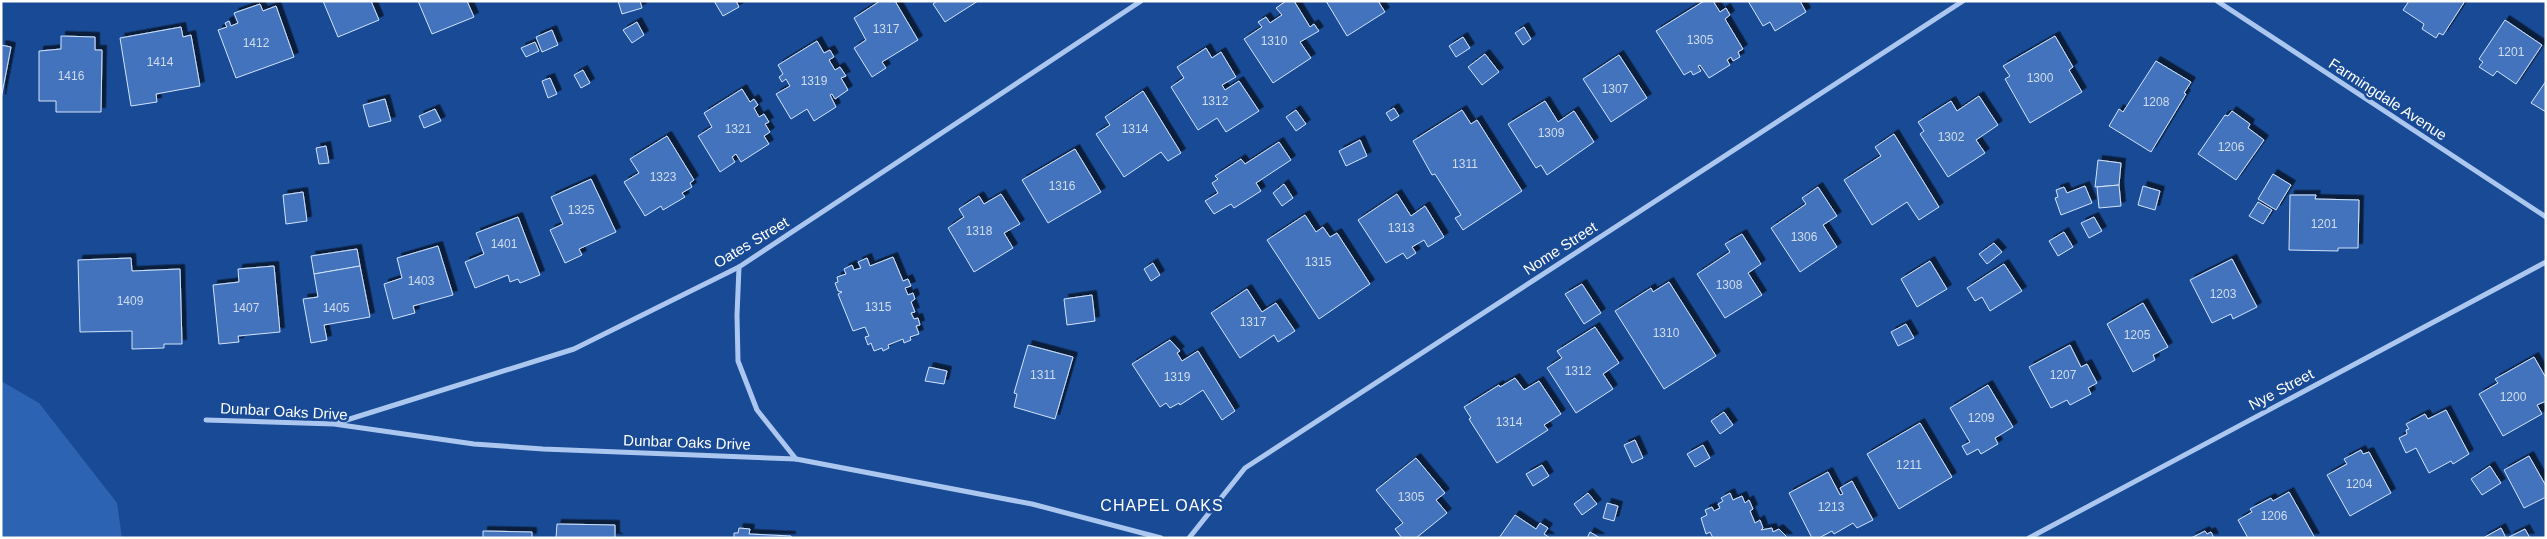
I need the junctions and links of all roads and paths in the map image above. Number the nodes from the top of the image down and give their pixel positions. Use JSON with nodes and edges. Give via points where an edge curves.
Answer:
{"nodes":[{"id":1,"x":1141,"y":1,"type":"edge"},
{"id":2,"x":1963,"y":1,"type":"edge"},
{"id":3,"x":2217,"y":1,"type":"edge"},
{"id":4,"x":2546,"y":217,"type":"edge"},
{"id":5,"x":2546,"y":262,"type":"edge"},
{"id":6,"x":739,"y":267,"type":"junction"},
{"id":7,"x":206,"y":420,"type":"dead end"},
{"id":8,"x":334,"y":424,"type":"junction"},
{"id":9,"x":796,"y":459,"type":"junction"},
{"id":10,"x":1161,"y":538,"type":"edge"},
{"id":11,"x":1190,"y":538,"type":"edge"},
{"id":12,"x":2029,"y":538,"type":"edge"}],
"edges":[{"from":1,"to":6,"type":"street","name":"Oates Street"},
{"from":2,"to":11,"type":"street","name":"Nome Street","via":[[1246,468]]},
{"from":3,"to":4,"type":"street","name":"Farmingdale Avenue"},
{"from":5,"to":12,"type":"street","name":"Nye Street"},
{"from":6,"to":8,"type":"street","name":"Oates Street","via":[[574,348]]},
{"from":6,"to":9,"type":"street","via":[[738,361],[757,410]]},
{"from":7,"to":8,"type":"street","name":"Dunbar Oaks Drive"},
{"from":8,"to":9,"type":"street","name":"Dunbar Oaks Drive","via":[[493,446]]},
{"from":9,"to":10,"type":"street","name":"Dunbar Oaks Drive","via":[[1032,504]]}]}
